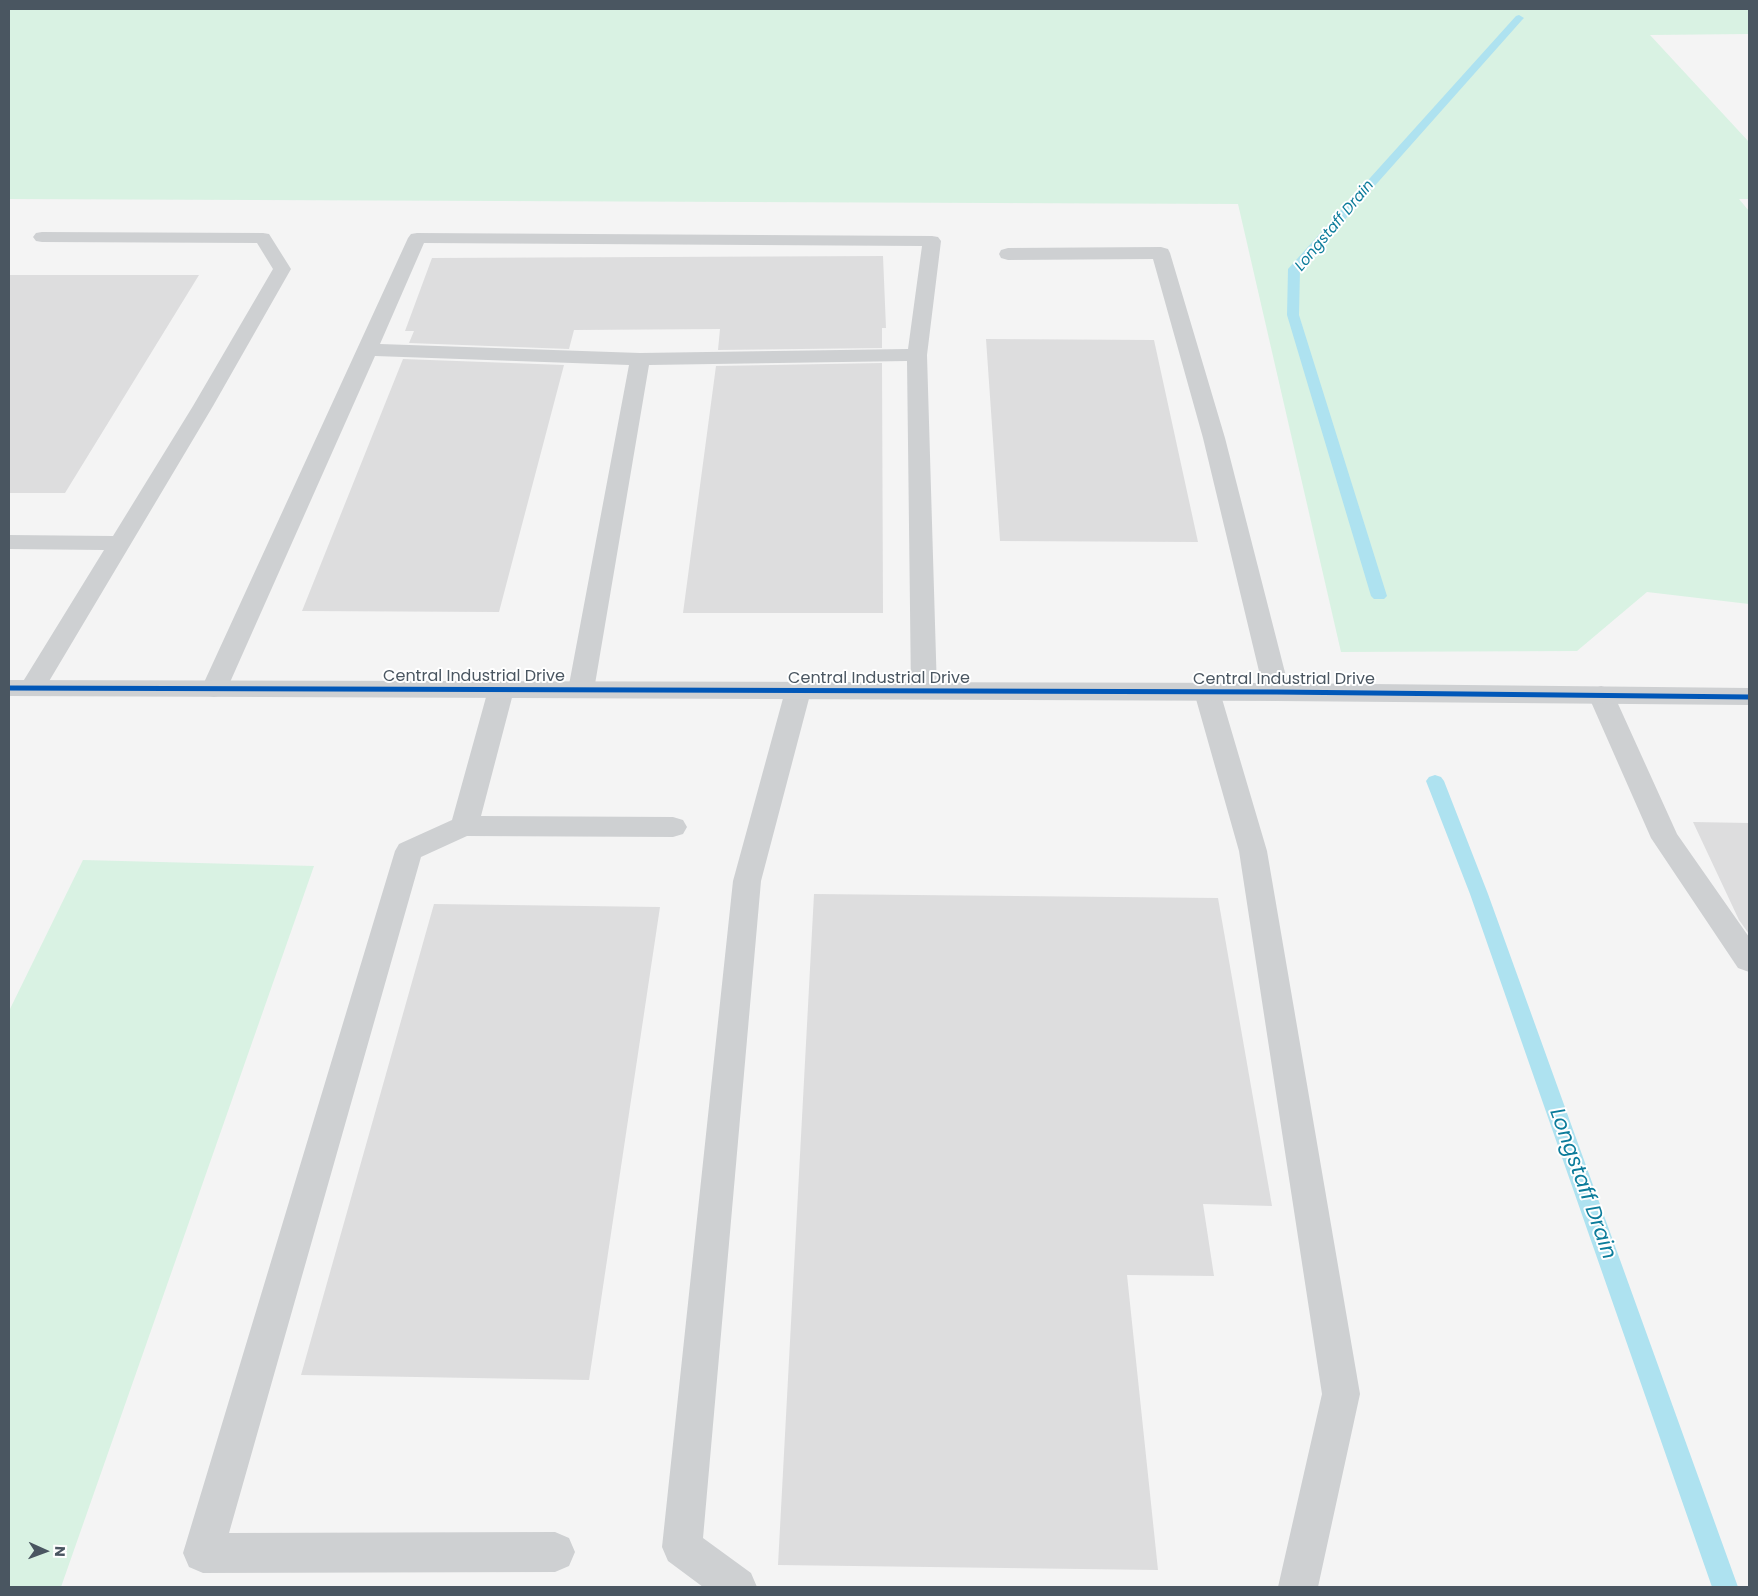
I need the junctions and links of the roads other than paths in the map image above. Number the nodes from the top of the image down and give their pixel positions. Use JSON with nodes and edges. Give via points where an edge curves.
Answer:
{"nodes":[{"id":1,"x":42,"y":237,"type":"dead end"},
{"id":2,"x":1008,"y":254,"type":"dead end"},
{"id":3,"x":368,"y":350,"type":"junction"},
{"id":4,"x":917,"y":355,"type":"junction"},
{"id":5,"x":640,"y":359,"type":"junction"},
{"id":6,"x":9,"y":542,"type":"edge"},
{"id":7,"x":120,"y":543,"type":"junction"},
{"id":8,"x":20,"y":688,"type":"edge"},
{"id":9,"x":214,"y":689,"type":"junction"},
{"id":10,"x":501,"y":690,"type":"junction"},
{"id":11,"x":581,"y":690,"type":"junction"},
{"id":12,"x":798,"y":691,"type":"junction"},
{"id":13,"x":924,"y":691,"type":"junction"},
{"id":14,"x":1207,"y":692,"type":"junction"},
{"id":15,"x":1277,"y":692,"type":"junction"},
{"id":16,"x":1601,"y":695,"type":"junction"},
{"id":17,"x":1749,"y":697,"type":"edge"},
{"id":18,"x":464,"y":826,"type":"junction"},
{"id":19,"x":673,"y":827,"type":"dead end"},
{"id":20,"x":1749,"y":960,"type":"edge"},
{"id":21,"x":555,"y":1552,"type":"dead end"},
{"id":22,"x":737,"y":1587,"type":"edge"},
{"id":23,"x":1298,"y":1587,"type":"edge"}],
"edges":[{"from":1,"to":7,"type":"street","via":[[263,238],[282,269]]},
{"from":2,"to":15,"type":"street","via":[[1161,253],[1214,438]]},
{"from":3,"to":4,"type":"street","via":[[417,238],[932,241]]},
{"from":3,"to":5,"type":"street"},
{"from":3,"to":9,"type":"street"},
{"from":4,"to":5,"type":"street"},
{"from":4,"to":13,"type":"street"},
{"from":5,"to":11,"type":"street"},
{"from":6,"to":7,"type":"street"},
{"from":7,"to":8,"type":"street"},
{"from":8,"to":9,"type":"street","name":"Central Industrial Drive"},
{"from":9,"to":10,"type":"street","name":"Central Industrial Drive"},
{"from":10,"to":11,"type":"street","name":"Central Industrial Drive"},
{"from":10,"to":18,"type":"street"},
{"from":11,"to":12,"type":"street","name":"Central Industrial Drive"},
{"from":12,"to":13,"type":"street","name":"Central Industrial Drive"},
{"from":12,"to":22,"type":"street","via":[[747,882],[682,1547]]},
{"from":13,"to":14,"type":"street","name":"Central Industrial Drive"},
{"from":14,"to":15,"type":"street","name":"Central Industrial Drive"},
{"from":14,"to":23,"type":"street","via":[[1253,851],[1341,1394]]},
{"from":15,"to":16,"type":"street","name":"Central Industrial Drive"},
{"from":16,"to":17,"type":"street","name":"Central Industrial Drive"},
{"from":16,"to":20,"type":"street","via":[[1665,838]]},
{"from":18,"to":19,"type":"street"},
{"from":18,"to":21,"type":"street","via":[[409,851],[203,1553]]}]}
